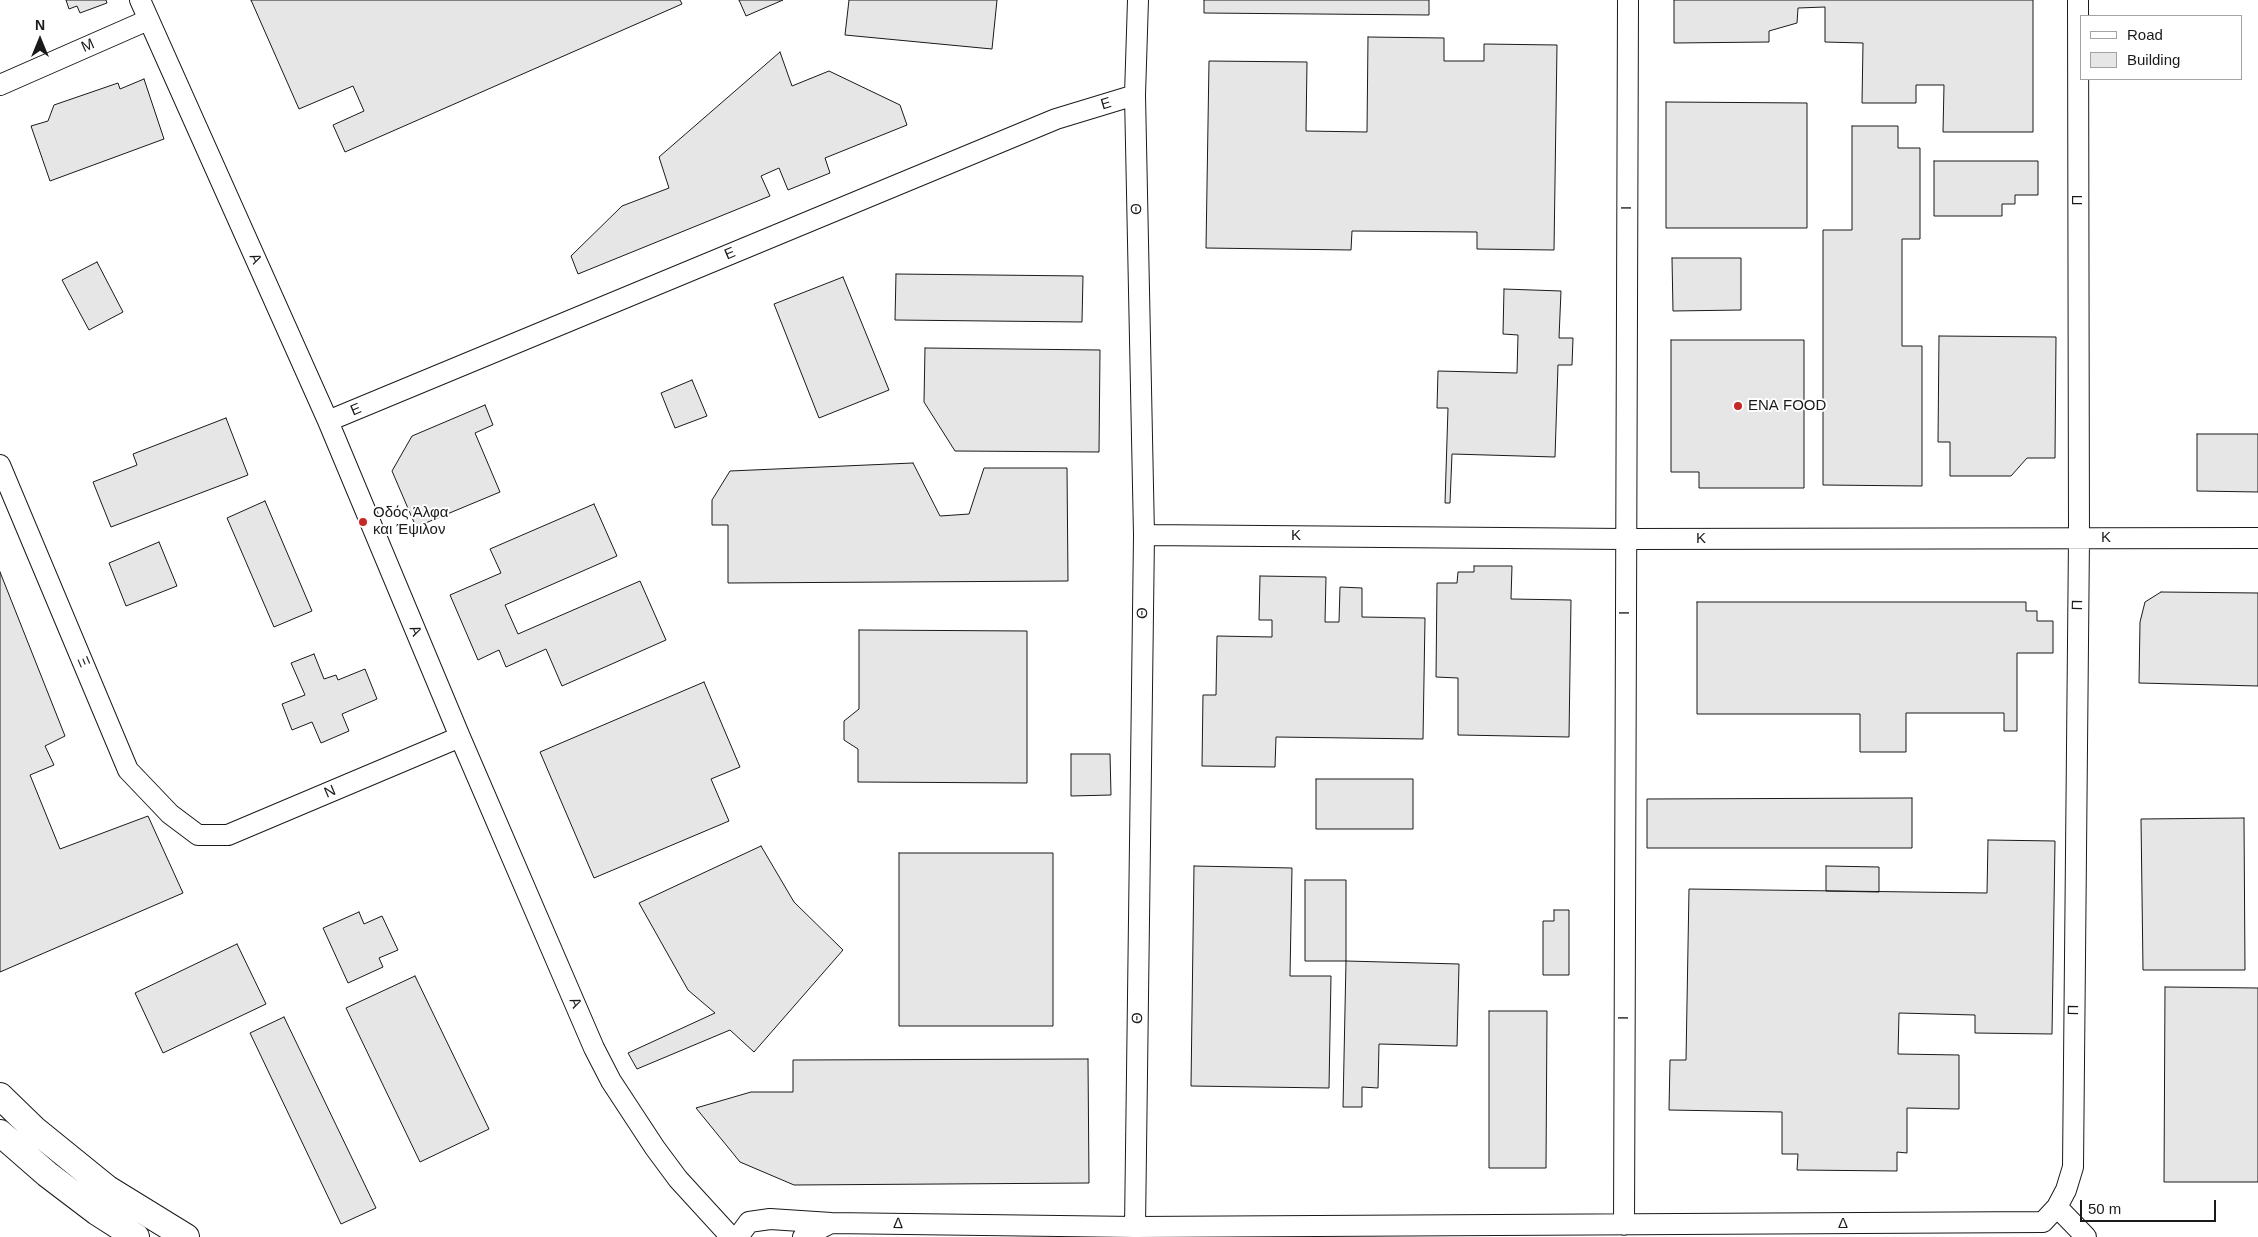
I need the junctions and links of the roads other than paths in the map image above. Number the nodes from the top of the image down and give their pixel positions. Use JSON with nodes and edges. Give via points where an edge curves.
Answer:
{"nodes":[{"id":1,"x":140,"y":0,"type":"edge"},
{"id":2,"x":1138,"y":0,"type":"edge"},
{"id":3,"x":1628,"y":0,"type":"edge"},
{"id":4,"x":2078,"y":0,"type":"edge"},
{"id":5,"x":148,"y":20,"type":"junction"},
{"id":6,"x":0,"y":85,"type":"edge"},
{"id":7,"x":1135,"y":95,"type":"junction"},
{"id":8,"x":328,"y":421,"type":"junction"},
{"id":9,"x":0,"y":465,"type":"edge"},
{"id":10,"x":1144,"y":535,"type":"junction"},
{"id":11,"x":2078,"y":538,"type":"junction"},
{"id":12,"x":2258,"y":538,"type":"edge"},
{"id":13,"x":1625,"y":539,"type":"junction"},
{"id":14,"x":460,"y":737,"type":"junction"},
{"id":15,"x":198,"y":836,"type":"joint"},
{"id":16,"x":0,"y":1096,"type":"edge"},
{"id":17,"x":0,"y":1133,"type":"edge"},
{"id":18,"x":2057,"y":1207,"type":"junction"},
{"id":19,"x":831,"y":1223,"type":"junction"},
{"id":20,"x":1624,"y":1225,"type":"junction"},
{"id":21,"x":1135,"y":1227,"type":"junction"},
{"id":22,"x":2045,"y":1230,"type":"edge"},
{"id":23,"x":136,"y":1237,"type":"edge"},
{"id":24,"x":186,"y":1237,"type":"edge"},
{"id":25,"x":731,"y":1237,"type":"edge"},
{"id":26,"x":738,"y":1237,"type":"edge"},
{"id":27,"x":803,"y":1237,"type":"edge"},
{"id":28,"x":2086,"y":1237,"type":"edge"}],
"edges":[{"from":1,"to":5,"type":"street","name":"Α"},
{"from":2,"to":7,"type":"street","name":"Θ"},
{"from":3,"to":13,"type":"street","name":"Ι"},
{"from":4,"to":11,"type":"street","name":"Π"},
{"from":5,"to":6,"type":"street","name":"Μ"},
{"from":5,"to":8,"type":"street","name":"Α"},
{"from":7,"to":8,"type":"street","name":"Ε","via":[[1056,119]]},
{"from":7,"to":10,"type":"street","name":"Θ"},
{"from":8,"to":14,"type":"street","name":"Α"},
{"from":9,"to":15,"type":"street","name":"Ξ","via":[[128,770],[170,814]]},
{"from":10,"to":13,"type":"street","name":"Κ"},
{"from":10,"to":21,"type":"street","name":"Θ"},
{"from":11,"to":12,"type":"street","name":"Κ"},
{"from":11,"to":13,"type":"street","name":"Κ"},
{"from":11,"to":18,"type":"street","name":"Π","via":[[2073,1167]]},
{"from":13,"to":20,"type":"street","name":"Ι"},
{"from":14,"to":15,"type":"street","name":"Ν","via":[[228,835]]},
{"from":14,"to":25,"type":"street","name":"Α","via":[[598,1058],[678,1179]]},
{"from":16,"to":24,"type":"main road","via":[[34,1129],[108,1189]]},
{"from":17,"to":23,"type":"main road","via":[[47,1174]]},
{"from":18,"to":22,"type":"street","name":"Δ"},
{"from":18,"to":28,"type":"street"},
{"from":19,"to":21,"type":"street","name":"Δ"},
{"from":19,"to":26,"type":"street","name":"Δ","via":[[770,1219],[749,1222]]},
{"from":19,"to":27,"type":"street"},
{"from":20,"to":21,"type":"street","name":"Δ"},
{"from":20,"to":22,"type":"street","name":"Δ"}]}
